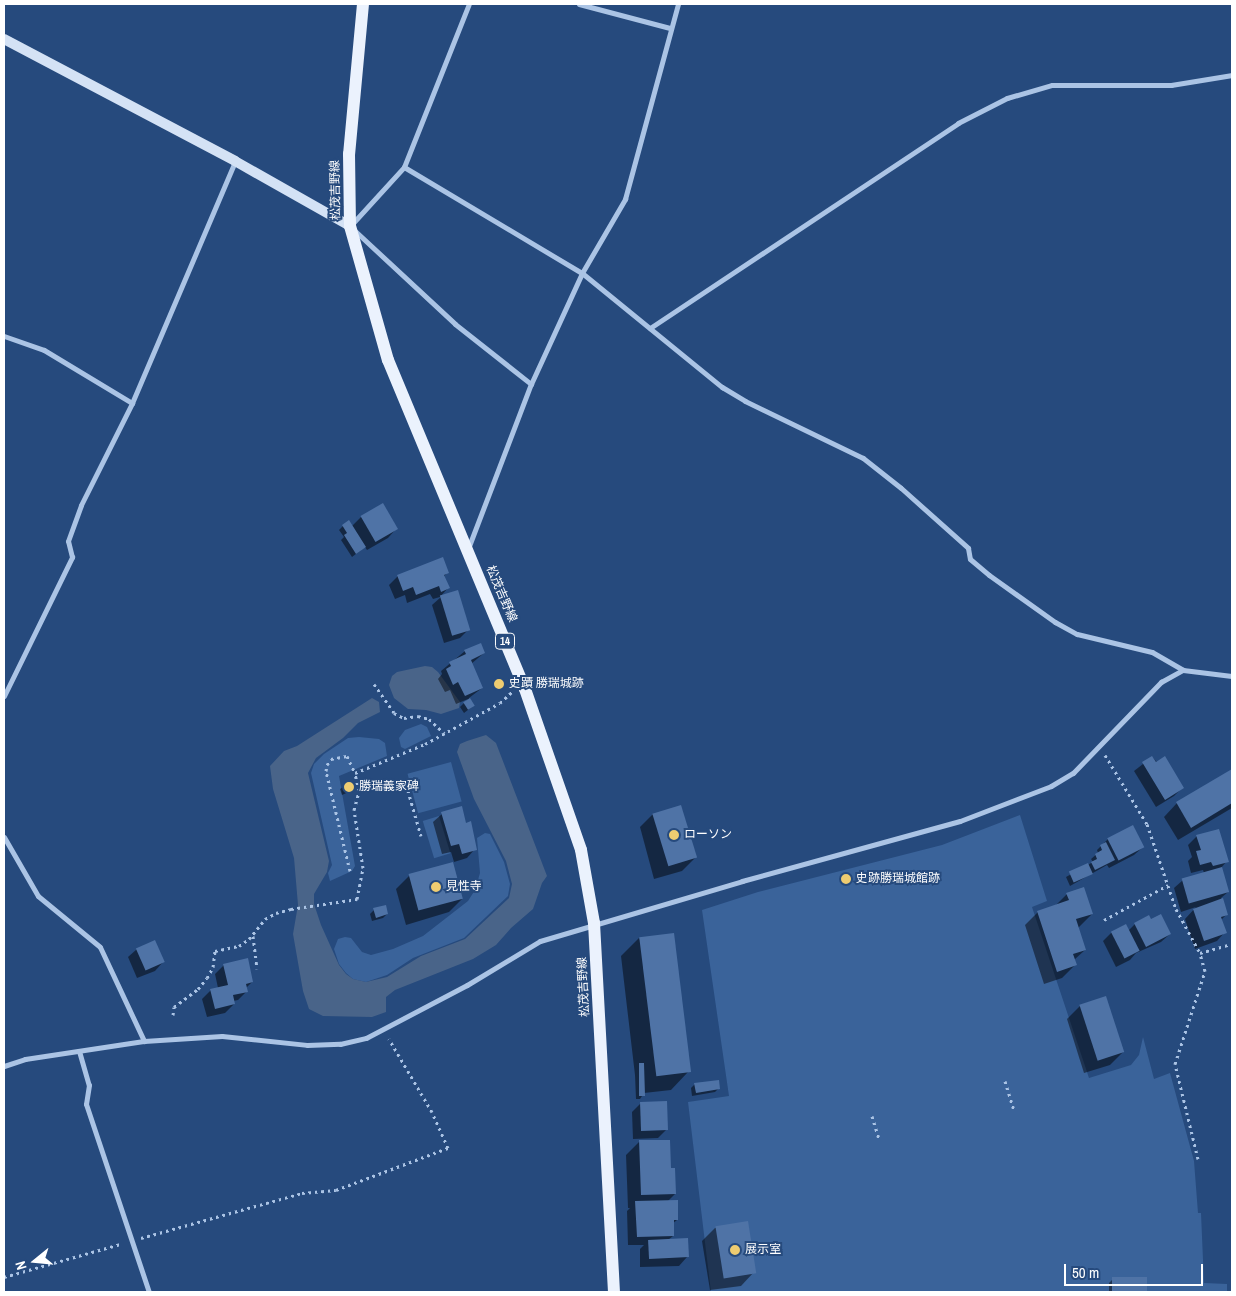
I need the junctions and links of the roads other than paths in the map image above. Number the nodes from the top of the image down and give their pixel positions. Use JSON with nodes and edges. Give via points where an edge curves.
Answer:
{"nodes":[{"id":1,"x":363,"y":4,"type":"edge"},
{"id":2,"x":469,"y":4,"type":"edge"},
{"id":3,"x":579,"y":4,"type":"edge"},
{"id":4,"x":678,"y":4,"type":"edge"},
{"id":5,"x":670,"y":28,"type":"junction"},
{"id":6,"x":4,"y":39,"type":"edge"},
{"id":7,"x":1232,"y":75,"type":"edge"},
{"id":8,"x":235,"y":161,"type":"junction"},
{"id":9,"x":404,"y":167,"type":"junction"},
{"id":10,"x":350,"y":226,"type":"junction"},
{"id":11,"x":582,"y":273,"type":"junction"},
{"id":12,"x":650,"y":328,"type":"junction"},
{"id":13,"x":4,"y":336,"type":"edge"},
{"id":14,"x":531,"y":384,"type":"junction"},
{"id":15,"x":132,"y":402,"type":"junction"},
{"id":16,"x":467,"y":549,"type":"junction"},
{"id":17,"x":1183,"y":670,"type":"junction"},
{"id":18,"x":1232,"y":676,"type":"edge"},
{"id":19,"x":4,"y":696,"type":"edge"},
{"id":20,"x":4,"y":837,"type":"edge"},
{"id":21,"x":594,"y":923,"type":"junction"},
{"id":22,"x":144,"y":1041,"type":"junction"},
{"id":23,"x":79,"y":1051,"type":"junction"},
{"id":24,"x":4,"y":1066,"type":"edge"},
{"id":25,"x":149,"y":1292,"type":"edge"},
{"id":26,"x":614,"y":1292,"type":"edge"}],
"edges":[{"from":1,"to":10,"type":"main road","name":"松茂吉野線","number":"14","via":[[349,154]]},
{"from":2,"to":9,"type":"street"},
{"from":3,"to":5,"type":"street"},
{"from":4,"to":5,"type":"street"},
{"from":5,"to":11,"type":"street","via":[[625,200]]},
{"from":6,"to":8,"type":"street"},
{"from":7,"to":12,"type":"street","via":[[1170,85],[1052,85],[1007,98],[958,122]]},
{"from":8,"to":10,"type":"street"},
{"from":8,"to":15,"type":"street"},
{"from":9,"to":10,"type":"street"},
{"from":9,"to":11,"type":"street"},
{"from":10,"to":14,"type":"street","via":[[455,324]]},
{"from":10,"to":16,"type":"main road","name":"松茂吉野線","number":"14","via":[[388,360]]},
{"from":11,"to":12,"type":"street"},
{"from":11,"to":14,"type":"street"},
{"from":12,"to":17,"type":"street","via":[[722,387],[745,401],[864,458],[968,548],[970,558],[989,576],[1055,622],[1077,634],[1152,652]]},
{"from":13,"to":15,"type":"street","via":[[44,350]]},
{"from":14,"to":16,"type":"street"},
{"from":15,"to":19,"type":"street","via":[[78,514],[68,541],[72,557]]},
{"from":16,"to":21,"type":"main road","name":"松茂吉野線","number":"14","via":[[523,683],[581,850]]},
{"from":17,"to":18,"type":"street"},
{"from":17,"to":21,"type":"street","via":[[1161,682],[1100,748],[1073,773],[1051,786],[960,821]]},
{"from":20,"to":22,"type":"street","via":[[38,896],[100,947]]},
{"from":21,"to":22,"type":"street","via":[[540,941],[467,985],[366,1038],[340,1044],[307,1045],[222,1036]]},
{"from":21,"to":26,"type":"main road","name":"松茂吉野線","number":"14"},
{"from":22,"to":23,"type":"street"},
{"from":23,"to":24,"type":"street","via":[[25,1059]]},
{"from":23,"to":25,"type":"street","via":[[89,1085],[86,1104]]}]}
